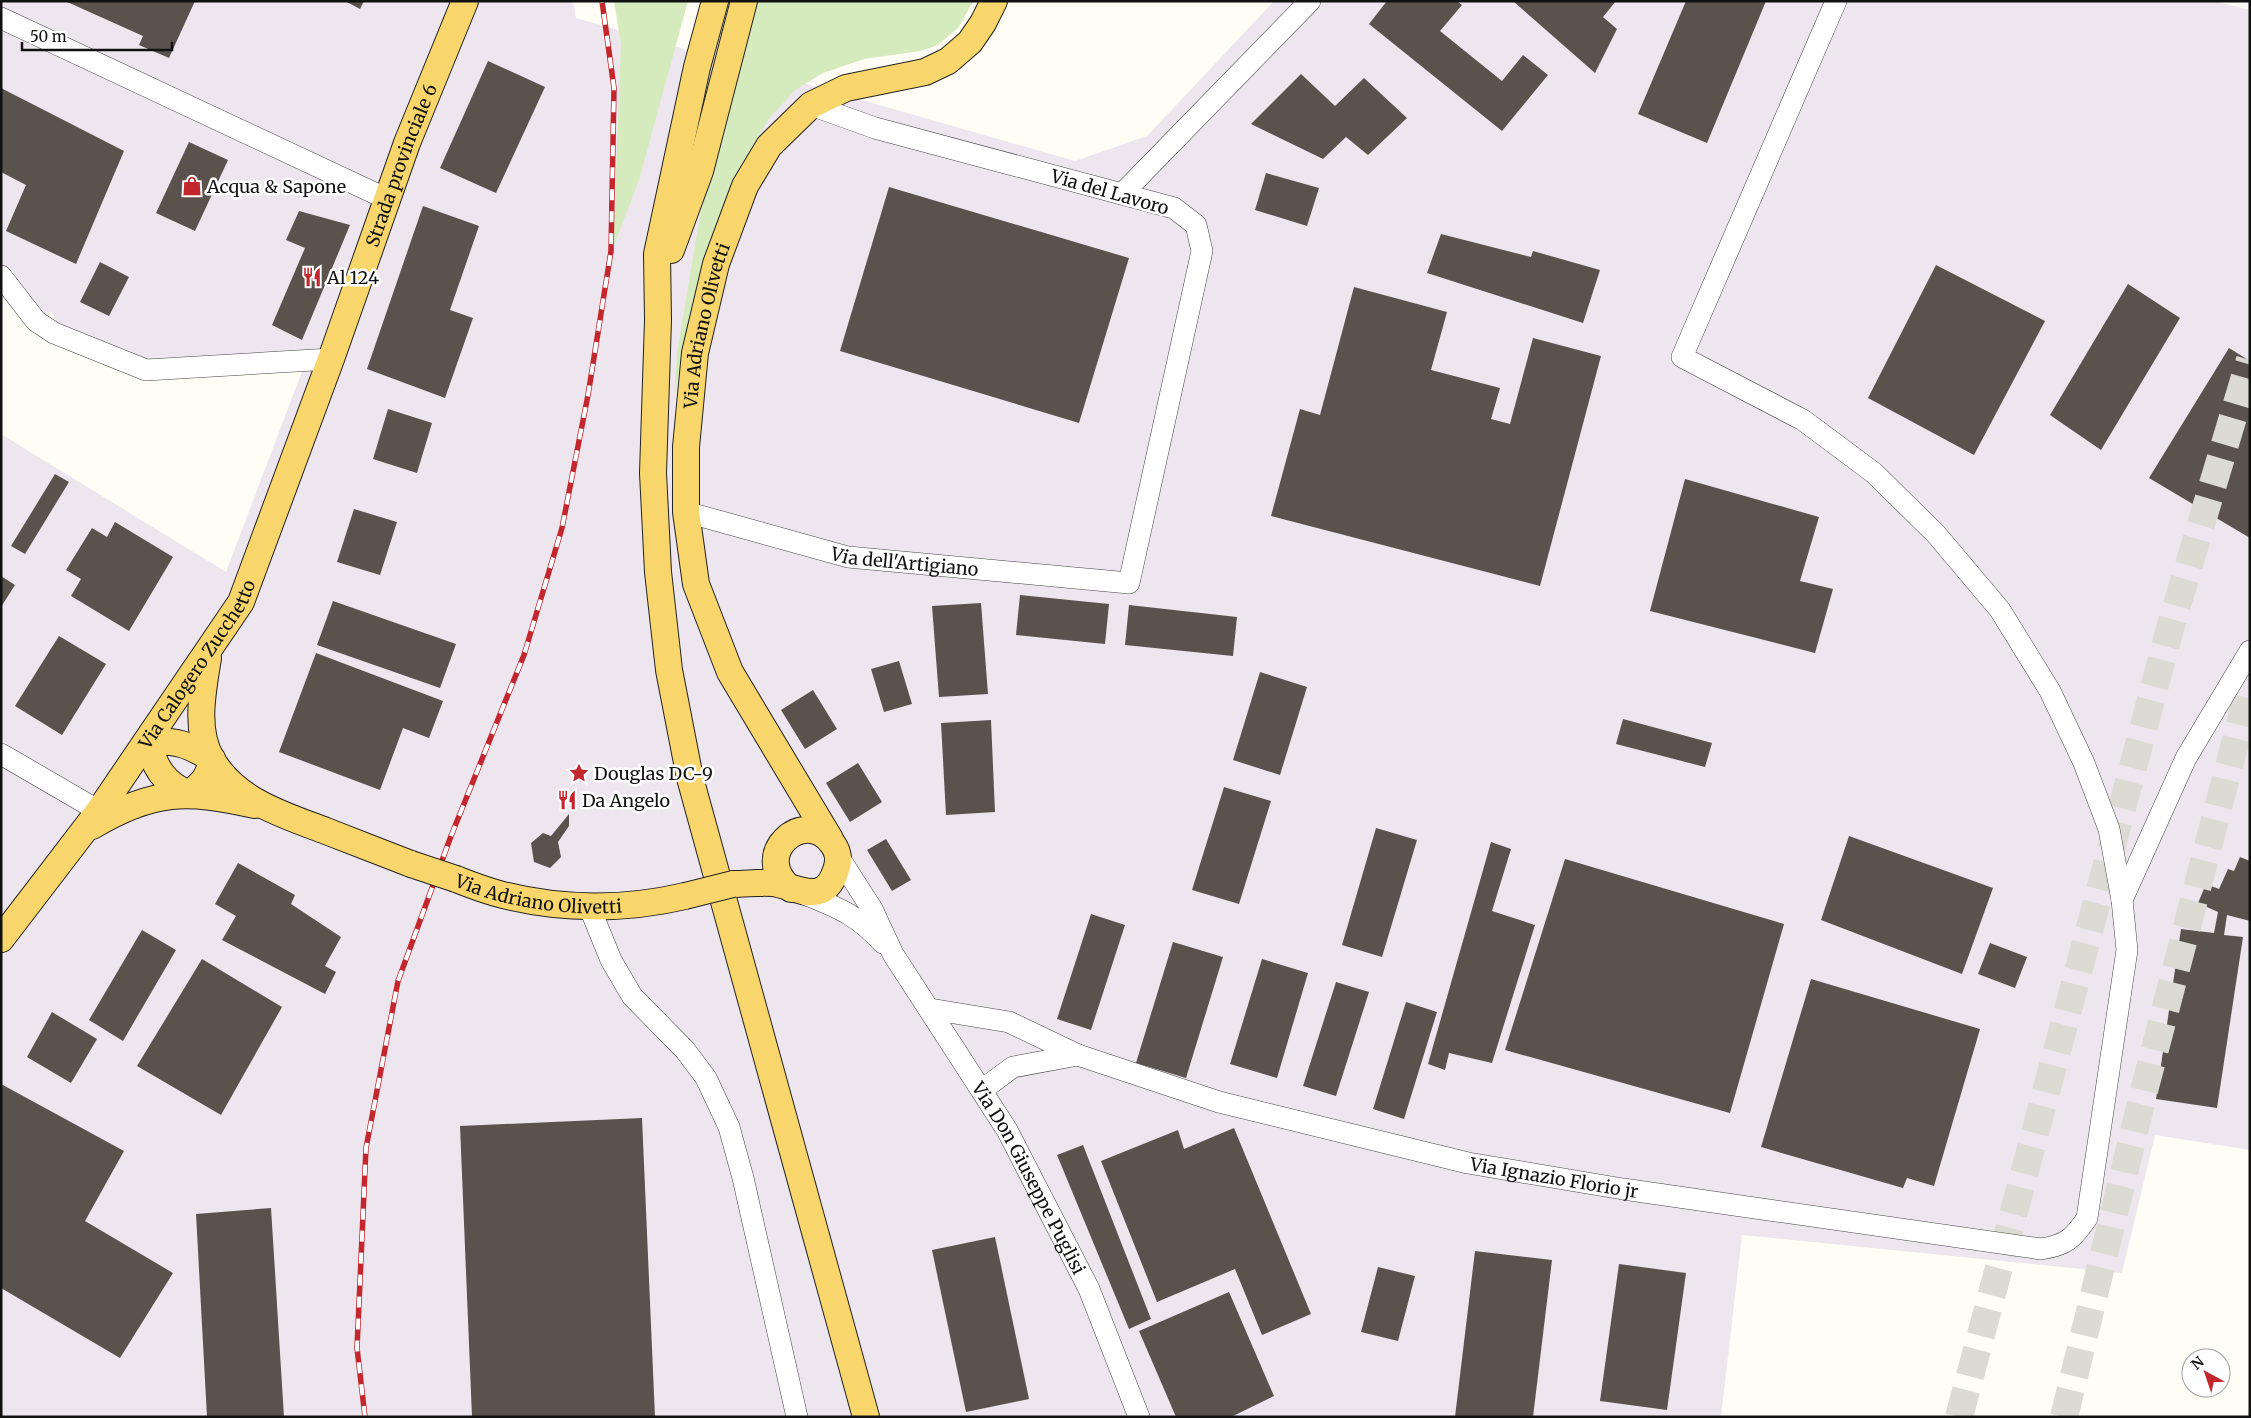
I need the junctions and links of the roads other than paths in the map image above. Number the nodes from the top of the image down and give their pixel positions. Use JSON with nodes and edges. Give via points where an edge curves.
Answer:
{"nodes":[{"id":1,"x":465,"y":1,"type":"edge"},
{"id":2,"x":715,"y":1,"type":"edge"},
{"id":3,"x":731,"y":1,"type":"edge"},
{"id":4,"x":744,"y":1,"type":"edge"},
{"id":5,"x":994,"y":1,"type":"edge"},
{"id":6,"x":1310,"y":1,"type":"edge"},
{"id":7,"x":1836,"y":1,"type":"edge"},
{"id":8,"x":1,"y":18,"type":"edge"},
{"id":9,"x":811,"y":105,"type":"junction"},
{"id":10,"x":1122,"y":194,"type":"junction"},
{"id":11,"x":387,"y":199,"type":"junction"},
{"id":12,"x":672,"y":250,"type":"junction"},
{"id":13,"x":1,"y":276,"type":"edge"},
{"id":14,"x":658,"y":320,"type":"junction"},
{"id":15,"x":331,"y":359,"type":"junction"},
{"id":16,"x":686,"y":512,"type":"junction"},
{"id":17,"x":1130,"y":583,"type":"joint"},
{"id":18,"x":2250,"y":651,"type":"edge"},
{"id":19,"x":209,"y":652,"type":"junction"},
{"id":20,"x":148,"y":742,"type":"junction"},
{"id":21,"x":1,"y":754,"type":"edge"},
{"id":22,"x":212,"y":759,"type":"junction"},
{"id":23,"x":789,"y":774,"type":"junction"},
{"id":24,"x":189,"y":794,"type":"junction"},
{"id":25,"x":266,"y":807,"type":"junction"},
{"id":26,"x":91,"y":821,"type":"junction"},
{"id":27,"x":782,"y":845,"type":"junction"},
{"id":28,"x":834,"y":848,"type":"junction"},
{"id":29,"x":733,"y":884,"type":"junction"},
{"id":30,"x":796,"y":891,"type":"junction"},
{"id":31,"x":2122,"y":900,"type":"junction"},
{"id":32,"x":589,"y":906,"type":"junction"},
{"id":33,"x":1,"y":938,"type":"edge"},
{"id":34,"x":893,"y":954,"type":"junction"},
{"id":35,"x":930,"y":1009,"type":"junction"},
{"id":36,"x":1078,"y":1055,"type":"junction"},
{"id":37,"x":982,"y":1090,"type":"junction"},
{"id":38,"x":797,"y":1417,"type":"edge"},
{"id":39,"x":866,"y":1417,"type":"edge"},
{"id":40,"x":1139,"y":1417,"type":"edge"}],
"edges":[{"from":1,"to":11,"type":"main road","name":"Strada provinciale 6"},
{"from":2,"to":14,"type":"main road","via":[[696,67],[657,254]]},
{"from":3,"to":12,"type":"main road","via":[[711,70]]},
{"from":4,"to":12,"type":"main road","via":[[700,171]]},
{"from":5,"to":9,"type":"main road","name":"Via Adriano Olivetti","via":[[970,42],[948,60],[925,72],[846,88]]},
{"from":6,"to":10,"type":"street"},
{"from":7,"to":31,"type":"street","via":[[1682,357],[1803,420],[1874,473],[1936,534],[2000,610],[2050,691],[2084,763],[2108,829]]},
{"from":8,"to":11,"type":"street"},
{"from":9,"to":10,"type":"street","name":"Via del Lavoro","via":[[875,128]]},
{"from":9,"to":16,"type":"main road","name":"Via Adriano Olivetti","via":[[769,146],[745,186],[716,264],[695,353],[686,447]]},
{"from":10,"to":17,"type":"street","name":"Via del Lavoro","via":[[1174,208],[1196,225],[1202,251]]},
{"from":11,"to":15,"type":"main road","name":"Strada provinciale 6"},
{"from":12,"to":14,"type":"main road"},
{"from":13,"to":15,"type":"street","via":[[36,321],[54,332],[146,370]]},
{"from":14,"to":39,"type":"main road","via":[[654,473],[658,572],[669,670],[690,778]]},
{"from":15,"to":19,"type":"main road","name":"Via Calogero Zucchetto","via":[[241,602]]},
{"from":16,"to":17,"type":"street","name":"Via dell'Artigiano","via":[[848,557]]},
{"from":16,"to":23,"type":"main road","name":"Via Adriano Olivetti","via":[[696,584],[714,633],[730,672]]},
{"from":18,"to":31,"type":"street","via":[[2186,758]]},
{"from":19,"to":20,"type":"main road","name":"Via Calogero Zucchetto"},
{"from":19,"to":22,"type":"main road","name":"Via Adriano Olivetti","via":[[202,714],[204,740]]},
{"from":20,"to":22,"type":"main road","name":"Via Adriano Olivetti","via":[[179,742]]},
{"from":20,"to":24,"type":"main road","name":"Via Adriano Olivetti","via":[[153,761],[162,776],[176,789]]},
{"from":20,"to":26,"type":"main road","name":"Via Calogero Zucchetto"},
{"from":21,"to":26,"type":"street"},
{"from":22,"to":24,"type":"main road","via":[[204,783]]},
{"from":22,"to":25,"type":"main road","name":"Via Adriano Olivetti","via":[[237,788]]},
{"from":23,"to":27,"type":"main road","name":"Via Adriano Olivetti","via":[[793,806]]},
{"from":23,"to":28,"type":"main road","name":"Via Adriano Olivetti"},
{"from":24,"to":25,"type":"main road","name":"Via Adriano Olivetti"},
{"from":24,"to":26,"type":"main road","name":"Via Adriano Olivetti","via":[[158,796]]},
{"from":25,"to":32,"type":"main road","name":"Via Adriano Olivetti","bridge":true,"via":[[411,864],[503,895]]},
{"from":26,"to":33,"type":"main road","name":"Via Calogero Zucchetto"},
{"from":27,"to":28,"type":"main road","via":[[804,830],[814,830]]},
{"from":27,"to":29,"type":"main road","name":"Via Adriano Olivetti","via":[[767,862]]},
{"from":27,"to":30,"type":"main road","via":[[775,863],[778,873],[783,882]]},
{"from":28,"to":30,"type":"main road","via":[[838,866],[829,883],[812,893]]},
{"from":28,"to":34,"type":"street","name":"Via Don Giuseppe Puglisi","via":[[872,909]]},
{"from":29,"to":30,"type":"main road","name":"Via Adriano Olivetti","via":[[773,883]]},
{"from":29,"to":32,"type":"main road","name":"Via Adriano Olivetti","bridge":true,"via":[[655,903],[626,907]]},
{"from":30,"to":34,"type":"street","name":"Via Don Giuseppe Puglisi","via":[[846,910],[866,925]]},
{"from":31,"to":36,"type":"street","name":"Via Ignazio Florio jr","via":[[2127,950],[2087,1218],[2075,1235],[2060,1246],[2041,1249],[1623,1190],[1468,1164],[1219,1102]]},
{"from":32,"to":38,"type":"street","via":[[611,960],[632,996],[685,1050],[706,1078],[729,1127]]},
{"from":34,"to":35,"type":"street","name":"Via Don Giuseppe Puglisi"},
{"from":35,"to":36,"type":"street","name":"Via Ignazio Florio jr","via":[[1009,1022]]},
{"from":35,"to":37,"type":"street","name":"Via Don Giuseppe Puglisi"},
{"from":36,"to":37,"type":"street","via":[[1013,1067]]},
{"from":37,"to":40,"type":"street","name":"Via Don Giuseppe Puglisi","via":[[1007,1130],[1090,1289]]}]}
